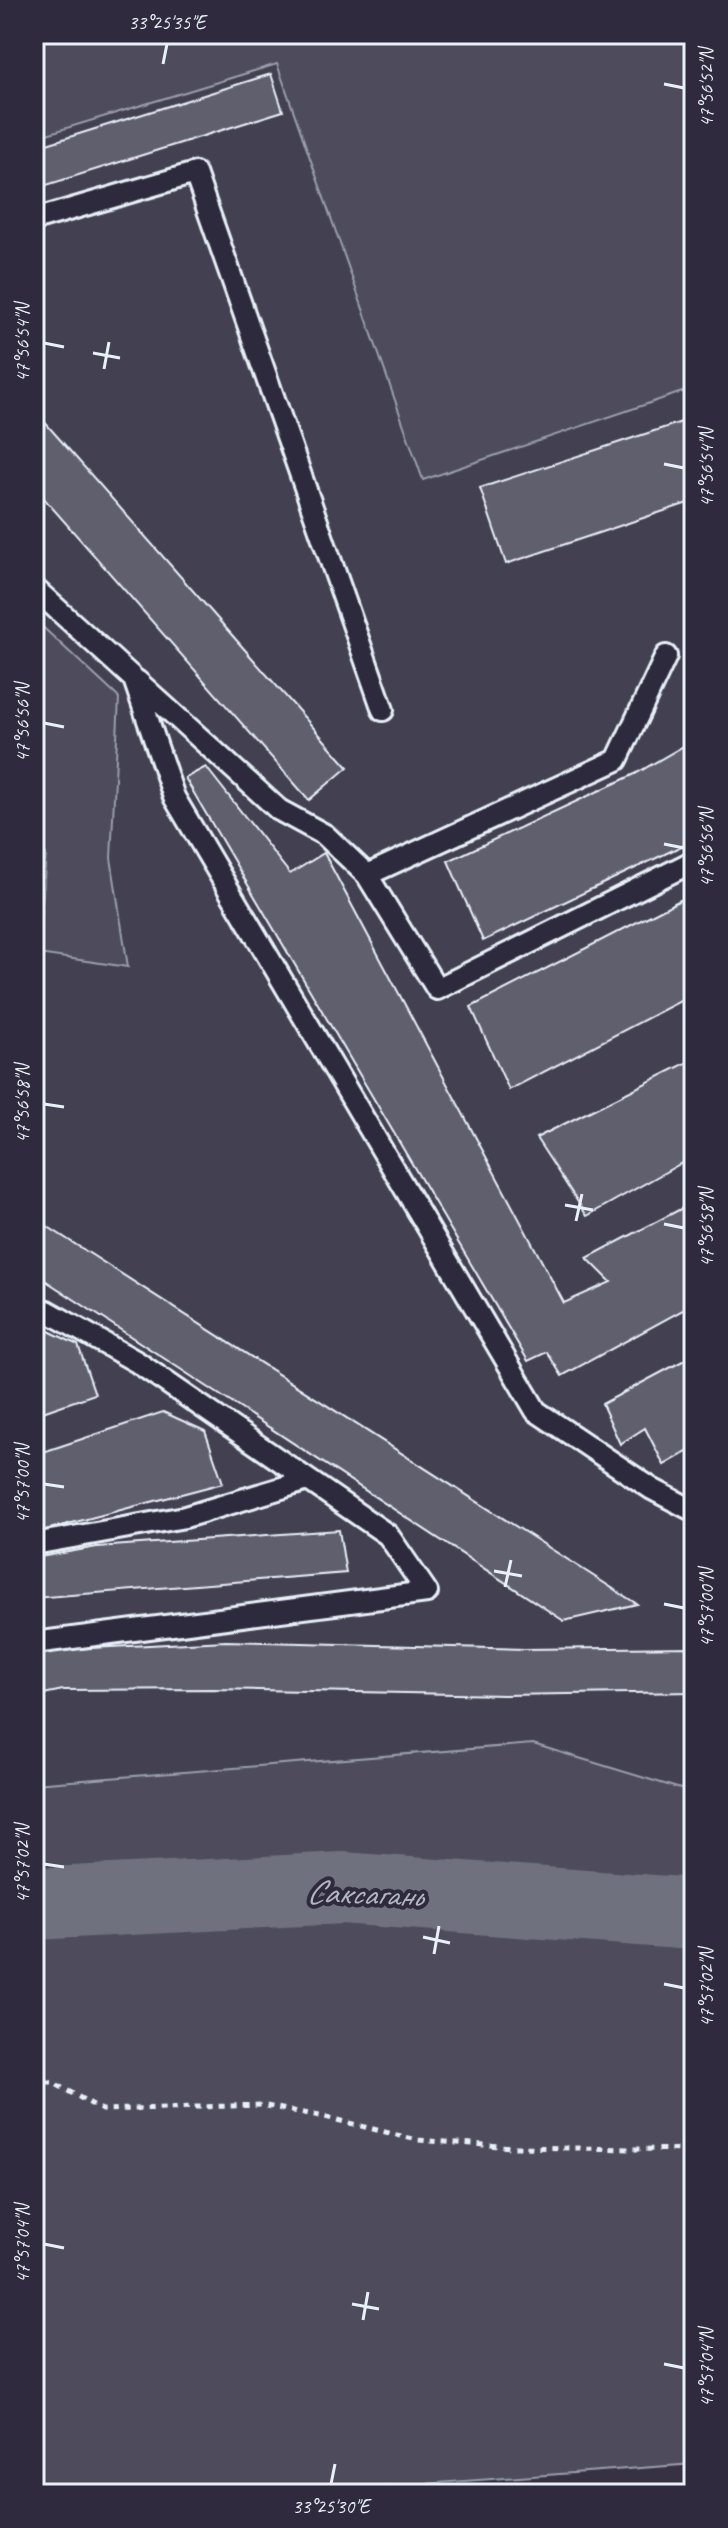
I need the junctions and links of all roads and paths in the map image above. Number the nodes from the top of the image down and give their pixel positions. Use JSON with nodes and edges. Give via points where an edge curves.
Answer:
{"nodes":[{"id":1,"x":34,"y":220,"type":"edge"},
{"id":2,"x":34,"y":588,"type":"edge"},
{"id":3,"x":666,"y":656,"type":"dead end"},
{"id":4,"x":134,"y":679,"type":"junction"},
{"id":5,"x":383,"y":710,"type":"dead end"},
{"id":6,"x":694,"y":861,"type":"edge"},
{"id":7,"x":367,"y":875,"type":"junction"},
{"id":8,"x":34,"y":1308,"type":"edge"},
{"id":9,"x":308,"y":1480,"type":"junction"},
{"id":10,"x":694,"y":1511,"type":"edge"},
{"id":11,"x":34,"y":1544,"type":"edge"},
{"id":12,"x":34,"y":1643,"type":"edge"},
{"id":13,"x":34,"y":2082,"type":"edge"},
{"id":14,"x":694,"y":2150,"type":"edge"}],
"edges":[{"from":1,"to":5,"type":"lane","via":[[195,173]]},
{"from":2,"to":4,"type":"lane"},
{"from":3,"to":7,"type":"lane","via":[[617,760]]},
{"from":4,"to":7,"type":"lane","via":[[279,810],[325,835]]},
{"from":4,"to":10,"type":"lane","via":[[174,797],[536,1411]]},
{"from":6,"to":7,"type":"lane","via":[[437,989]]},
{"from":8,"to":9,"type":"lane","via":[[137,1362]]},
{"from":9,"to":11,"type":"lane","via":[[185,1517]]},
{"from":9,"to":12,"type":"lane","via":[[388,1535],[427,1592]]},
{"from":13,"to":14,"type":"path","via":[[52,2082],[102,2110],[261,2105],[417,2140]]}]}
